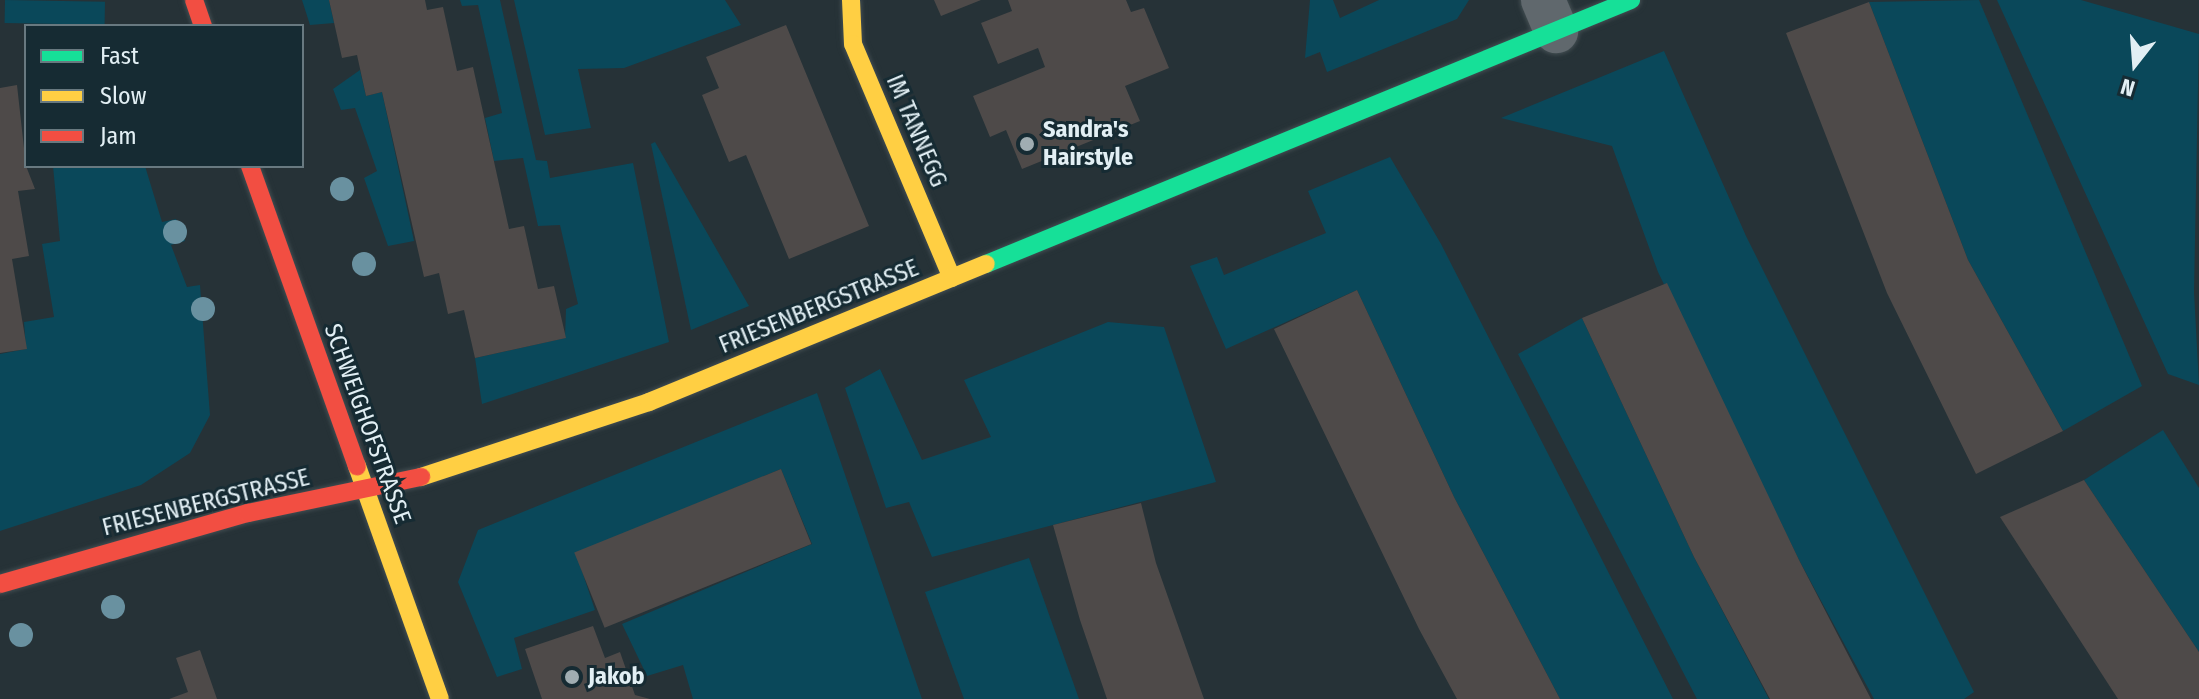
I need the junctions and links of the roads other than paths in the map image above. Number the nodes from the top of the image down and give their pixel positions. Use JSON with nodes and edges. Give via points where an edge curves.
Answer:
{"nodes":[{"id":1,"x":194,"y":0,"type":"edge"},
{"id":2,"x":851,"y":0,"type":"edge"},
{"id":3,"x":1631,"y":0,"type":"edge"},
{"id":4,"x":1550,"y":15,"type":"edge"},
{"id":5,"x":202,"y":24,"type":"edge"},
{"id":6,"x":251,"y":168,"type":"edge"},
{"id":7,"x":952,"y":278,"type":"junction"},
{"id":8,"x":365,"y":489,"type":"junction"},
{"id":9,"x":0,"y":584,"type":"edge"},
{"id":10,"x":440,"y":699,"type":"edge"}],
"edges":[{"from":1,"to":5,"type":"street"},
{"from":2,"to":7,"type":"street","name":"IM TANNEGG","via":[[853,44]]},
{"from":3,"to":4,"type":"street","name":"FRIESENBERGSTRASSE"},
{"from":4,"to":7,"type":"street","name":"FRIESENBERGSTRASSE"},
{"from":6,"to":8,"type":"street","name":"SCHWEIGHOFSTRASSE"},
{"from":7,"to":8,"type":"street","name":"FRIESENBERGSTRASSE","via":[[649,402],[452,471]]},
{"from":8,"to":9,"type":"street","name":"FRIESENBERGSTRASSE","via":[[248,513]]},
{"from":8,"to":10,"type":"street","name":"SCHWEIGHOFSTRASSE"}]}
